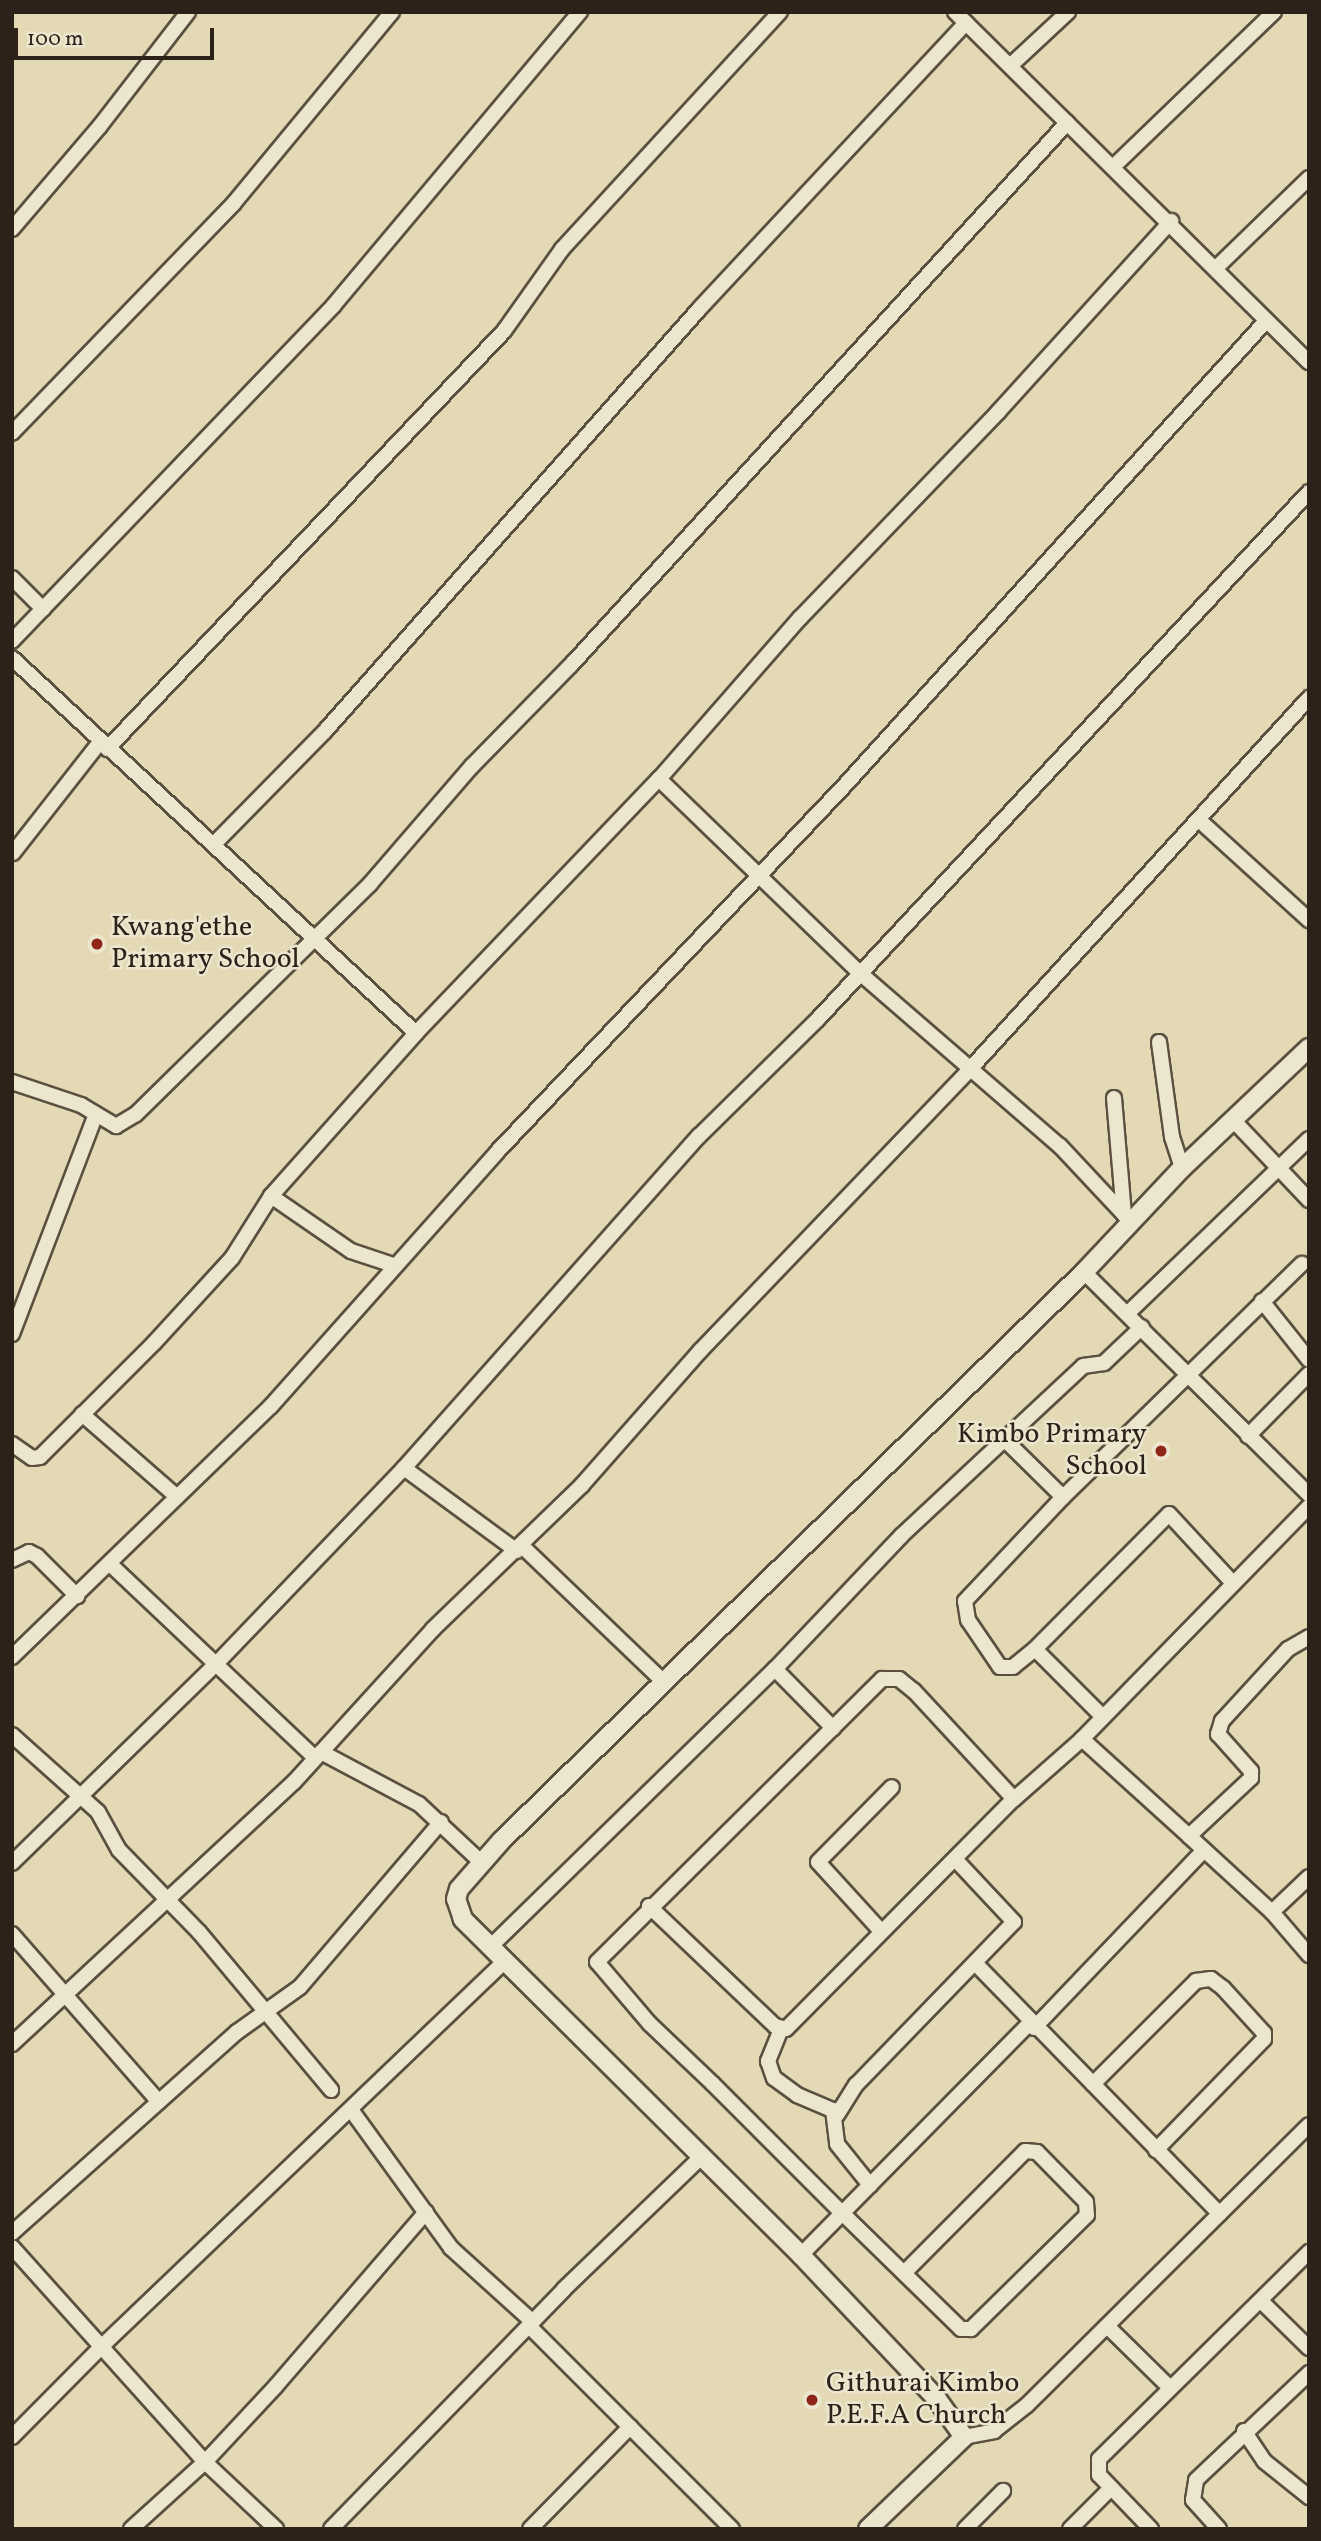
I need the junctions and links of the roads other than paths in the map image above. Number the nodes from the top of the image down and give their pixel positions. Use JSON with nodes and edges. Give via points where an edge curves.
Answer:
{"nodes":[{"id":1,"x":188,"y":12,"type":"edge"},
{"id":2,"x":392,"y":12,"type":"edge"},
{"id":3,"x":580,"y":12,"type":"edge"},
{"id":4,"x":780,"y":12,"type":"edge"},
{"id":5,"x":955,"y":12,"type":"edge"},
{"id":6,"x":1068,"y":12,"type":"edge"},
{"id":7,"x":1274,"y":12,"type":"edge"},
{"id":8,"x":966,"y":23,"type":"junction"},
{"id":9,"x":1011,"y":65,"type":"junction"},
{"id":10,"x":1067,"y":123,"type":"junction"},
{"id":11,"x":1114,"y":166,"type":"junction"},
{"id":12,"x":1309,"y":178,"type":"edge"},
{"id":13,"x":1171,"y":221,"type":"junction"},
{"id":14,"x":12,"y":229,"type":"edge"},
{"id":15,"x":1217,"y":267,"type":"junction"},
{"id":16,"x":1266,"y":321,"type":"junction"},
{"id":17,"x":1309,"y":362,"type":"edge"},
{"id":18,"x":12,"y":433,"type":"edge"},
{"id":19,"x":1309,"y":492,"type":"edge"},
{"id":20,"x":12,"y":578,"type":"edge"},
{"id":21,"x":43,"y":610,"type":"junction"},
{"id":22,"x":12,"y":640,"type":"edge"},
{"id":23,"x":12,"y":658,"type":"edge"},
{"id":24,"x":1309,"y":698,"type":"edge"},
{"id":25,"x":104,"y":746,"type":"junction"},
{"id":26,"x":659,"y":779,"type":"junction"},
{"id":27,"x":1199,"y":820,"type":"junction"},
{"id":28,"x":214,"y":844,"type":"junction"},
{"id":29,"x":13,"y":853,"type":"edge"},
{"id":30,"x":758,"y":877,"type":"junction"},
{"id":31,"x":1309,"y":920,"type":"edge"},
{"id":32,"x":316,"y":938,"type":"junction"},
{"id":33,"x":860,"y":972,"type":"junction"},
{"id":34,"x":416,"y":1032,"type":"junction"},
{"id":35,"x":1159,"y":1042,"type":"dead end"},
{"id":36,"x":1309,"y":1048,"type":"edge"},
{"id":37,"x":970,"y":1069,"type":"junction"},
{"id":38,"x":12,"y":1082,"type":"edge"},
{"id":39,"x":1114,"y":1098,"type":"dead end"},
{"id":40,"x":96,"y":1114,"type":"junction"},
{"id":41,"x":1234,"y":1121,"type":"junction"},
{"id":42,"x":1309,"y":1139,"type":"edge"},
{"id":43,"x":1279,"y":1167,"type":"junction"},
{"id":44,"x":1182,"y":1168,"type":"junction"},
{"id":45,"x":271,"y":1196,"type":"junction"},
{"id":46,"x":1309,"y":1200,"type":"edge"},
{"id":47,"x":1128,"y":1218,"type":"junction"},
{"id":48,"x":1302,"y":1264,"type":"dead end"},
{"id":49,"x":393,"y":1265,"type":"junction"},
{"id":50,"x":1084,"y":1272,"type":"junction"},
{"id":51,"x":1262,"y":1301,"type":"junction"},
{"id":52,"x":1128,"y":1313,"type":"junction"},
{"id":53,"x":1142,"y":1327,"type":"junction"},
{"id":54,"x":12,"y":1334,"type":"edge"},
{"id":55,"x":1309,"y":1360,"type":"edge"},
{"id":56,"x":1187,"y":1373,"type":"junction"},
{"id":57,"x":1309,"y":1374,"type":"edge"},
{"id":58,"x":82,"y":1414,"type":"junction"},
{"id":59,"x":1248,"y":1436,"type":"junction"},
{"id":60,"x":1005,"y":1440,"type":"junction"},
{"id":61,"x":12,"y":1444,"type":"edge"},
{"id":62,"x":404,"y":1468,"type":"junction"},
{"id":63,"x":1309,"y":1495,"type":"edge"},
{"id":64,"x":177,"y":1497,"type":"junction"},
{"id":65,"x":1063,"y":1497,"type":"junction"},
{"id":66,"x":1309,"y":1506,"type":"edge"},
{"id":67,"x":520,"y":1549,"type":"junction"},
{"id":68,"x":12,"y":1560,"type":"edge"},
{"id":69,"x":110,"y":1564,"type":"junction"},
{"id":70,"x":1233,"y":1583,"type":"junction"},
{"id":71,"x":77,"y":1596,"type":"junction"},
{"id":72,"x":1309,"y":1637,"type":"edge"},
{"id":73,"x":1035,"y":1649,"type":"junction"},
{"id":74,"x":12,"y":1657,"type":"edge"},
{"id":75,"x":217,"y":1663,"type":"junction"},
{"id":76,"x":775,"y":1669,"type":"junction"},
{"id":77,"x":664,"y":1682,"type":"junction"},
{"id":78,"x":1103,"y":1717,"type":"junction"},
{"id":79,"x":833,"y":1728,"type":"junction"},
{"id":80,"x":12,"y":1735,"type":"edge"},
{"id":81,"x":1082,"y":1739,"type":"junction"},
{"id":82,"x":318,"y":1755,"type":"junction"},
{"id":83,"x":892,"y":1787,"type":"dead end"},
{"id":84,"x":82,"y":1797,"type":"junction"},
{"id":85,"x":1014,"y":1799,"type":"junction"},
{"id":86,"x":441,"y":1822,"type":"junction"},
{"id":87,"x":1189,"y":1836,"type":"junction"},
{"id":88,"x":1204,"y":1850,"type":"junction"},
{"id":89,"x":956,"y":1860,"type":"junction"},
{"id":90,"x":481,"y":1862,"type":"junction"},
{"id":91,"x":12,"y":1863,"type":"edge"},
{"id":92,"x":1309,"y":1877,"type":"edge"},
{"id":93,"x":168,"y":1899,"type":"junction"},
{"id":94,"x":649,"y":1906,"type":"junction"},
{"id":95,"x":1272,"y":1912,"type":"junction"},
{"id":96,"x":880,"y":1930,"type":"junction"},
{"id":97,"x":12,"y":1934,"type":"edge"},
{"id":98,"x":491,"y":1946,"type":"junction"},
{"id":99,"x":1309,"y":1955,"type":"edge"},
{"id":100,"x":506,"y":1960,"type":"junction"},
{"id":101,"x":976,"y":1964,"type":"junction"},
{"id":102,"x":63,"y":1992,"type":"junction"},
{"id":103,"x":266,"y":2010,"type":"junction"},
{"id":104,"x":1032,"y":2026,"type":"junction"},
{"id":105,"x":781,"y":2029,"type":"junction"},
{"id":106,"x":12,"y":2044,"type":"edge"},
{"id":107,"x":1093,"y":2084,"type":"junction"},
{"id":108,"x":331,"y":2090,"type":"dead end"},
{"id":109,"x":159,"y":2102,"type":"junction"},
{"id":110,"x":352,"y":2111,"type":"junction"},
{"id":111,"x":837,"y":2115,"type":"junction"},
{"id":112,"x":1309,"y":2125,"type":"edge"},
{"id":113,"x":1156,"y":2150,"type":"junction"},
{"id":114,"x":700,"y":2158,"type":"junction"},
{"id":115,"x":870,"y":2185,"type":"junction"},
{"id":116,"x":426,"y":2212,"type":"junction"},
{"id":117,"x":842,"y":2213,"type":"junction"},
{"id":118,"x":1220,"y":2214,"type":"junction"},
{"id":119,"x":12,"y":2233,"type":"edge"},
{"id":120,"x":12,"y":2248,"type":"edge"},
{"id":121,"x":1309,"y":2252,"type":"edge"},
{"id":122,"x":801,"y":2255,"type":"junction"},
{"id":123,"x":904,"y":2273,"type":"junction"},
{"id":124,"x":1261,"y":2301,"type":"junction"},
{"id":125,"x":531,"y":2324,"type":"junction"},
{"id":126,"x":1107,"y":2326,"type":"junction"},
{"id":127,"x":101,"y":2347,"type":"junction"},
{"id":128,"x":1309,"y":2348,"type":"edge"},
{"id":129,"x":1309,"y":2373,"type":"edge"},
{"id":130,"x":1170,"y":2388,"type":"junction"},
{"id":131,"x":631,"y":2427,"type":"junction"},
{"id":132,"x":1244,"y":2431,"type":"junction"},
{"id":133,"x":12,"y":2437,"type":"edge"},
{"id":134,"x":964,"y":2437,"type":"junction"},
{"id":135,"x":205,"y":2462,"type":"junction"},
{"id":136,"x":1111,"y":2488,"type":"junction"},
{"id":137,"x":1003,"y":2491,"type":"dead end"},
{"id":138,"x":1309,"y":2497,"type":"edge"},
{"id":139,"x":131,"y":2529,"type":"edge"},
{"id":140,"x":276,"y":2529,"type":"edge"},
{"id":141,"x":331,"y":2529,"type":"edge"},
{"id":142,"x":530,"y":2529,"type":"edge"},
{"id":143,"x":732,"y":2529,"type":"edge"},
{"id":144,"x":868,"y":2529,"type":"edge"},
{"id":145,"x":965,"y":2529,"type":"edge"},
{"id":146,"x":1070,"y":2529,"type":"edge"},
{"id":147,"x":1152,"y":2529,"type":"edge"},
{"id":148,"x":1219,"y":2529,"type":"edge"}],
"edges":[{"from":1,"to":14,"type":"street"},
{"from":2,"to":18,"type":"street","via":[[234,203]]},
{"from":3,"to":21,"type":"street","via":[[317,324]]},
{"from":4,"to":25,"type":"street","via":[[562,250],[504,331]]},
{"from":5,"to":8,"type":"street"},
{"from":6,"to":9,"type":"street"},
{"from":7,"to":11,"type":"street"},
{"from":8,"to":9,"type":"street"},
{"from":8,"to":28,"type":"street","via":[[700,309],[325,731]]},
{"from":9,"to":10,"type":"street"},
{"from":10,"to":11,"type":"street"},
{"from":10,"to":32,"type":"street"},
{"from":11,"to":13,"type":"street"},
{"from":12,"to":15,"type":"street"},
{"from":13,"to":15,"type":"street"},
{"from":13,"to":26,"type":"street","via":[[989,421],[800,618]]},
{"from":15,"to":16,"type":"street"},
{"from":16,"to":17,"type":"street"},
{"from":16,"to":30,"type":"street"},
{"from":19,"to":33,"type":"street"},
{"from":20,"to":21,"type":"street"},
{"from":21,"to":22,"type":"street"},
{"from":23,"to":25,"type":"street"},
{"from":24,"to":27,"type":"street"},
{"from":25,"to":28,"type":"street"},
{"from":25,"to":29,"type":"street"},
{"from":26,"to":30,"type":"street"},
{"from":26,"to":34,"type":"street"},
{"from":27,"to":31,"type":"street"},
{"from":27,"to":37,"type":"street"},
{"from":28,"to":32,"type":"street"},
{"from":30,"to":33,"type":"street"},
{"from":30,"to":49,"type":"street"},
{"from":32,"to":34,"type":"street"},
{"from":32,"to":40,"type":"street","via":[[125,1124],[116,1126]]},
{"from":33,"to":37,"type":"street"},
{"from":33,"to":62,"type":"street","via":[[699,1136]]},
{"from":34,"to":45,"type":"street"},
{"from":35,"to":44,"type":"street","via":[[1172,1137]]},
{"from":36,"to":41,"type":"street"},
{"from":37,"to":47,"type":"street","via":[[1060,1146]]},
{"from":37,"to":67,"type":"street","via":[[799,1243]]},
{"from":38,"to":40,"type":"street"},
{"from":39,"to":47,"type":"street"},
{"from":40,"to":54,"type":"street"},
{"from":41,"to":43,"type":"street"},
{"from":41,"to":44,"type":"street"},
{"from":42,"to":43,"type":"street"},
{"from":43,"to":46,"type":"street"},
{"from":43,"to":52,"type":"street"},
{"from":44,"to":47,"type":"street"},
{"from":45,"to":49,"type":"street","via":[[351,1251]]},
{"from":45,"to":58,"type":"street","via":[[232,1258]]},
{"from":47,"to":50,"type":"street"},
{"from":48,"to":51,"type":"street"},
{"from":49,"to":64,"type":"street","via":[[271,1406]]},
{"from":50,"to":52,"type":"street"},
{"from":50,"to":77,"type":"street"},
{"from":51,"to":55,"type":"street"},
{"from":51,"to":56,"type":"street"},
{"from":52,"to":53,"type":"street"},
{"from":53,"to":56,"type":"street"},
{"from":53,"to":60,"type":"street","via":[[1104,1363],[1083,1366]]},
{"from":56,"to":59,"type":"street"},
{"from":56,"to":65,"type":"street"},
{"from":57,"to":59,"type":"street"},
{"from":58,"to":61,"type":"street","via":[[40,1457],[32,1458]]},
{"from":58,"to":64,"type":"street"},
{"from":59,"to":63,"type":"street"},
{"from":60,"to":65,"type":"street"},
{"from":60,"to":76,"type":"street","via":[[901,1536]]},
{"from":62,"to":67,"type":"street"},
{"from":62,"to":75,"type":"street"},
{"from":64,"to":69,"type":"street"},
{"from":65,"to":73,"type":"street","via":[[965,1601],[968,1620],[1000,1667],[1013,1667]]},
{"from":66,"to":70,"type":"street"},
{"from":67,"to":77,"type":"street"},
{"from":67,"to":82,"type":"street","via":[[433,1629]]},
{"from":68,"to":71,"type":"street","via":[[29,1552],[37,1556]]},
{"from":69,"to":71,"type":"street"},
{"from":69,"to":75,"type":"street"},
{"from":70,"to":73,"type":"street","via":[[1169,1514]]},
{"from":70,"to":78,"type":"street"},
{"from":71,"to":74,"type":"street"},
{"from":72,"to":87,"type":"street","via":[[1288,1649],[1222,1721],[1221,1740],[1251,1771],[1251,1777]]},
{"from":73,"to":78,"type":"street"},
{"from":75,"to":82,"type":"street"},
{"from":75,"to":84,"type":"street"},
{"from":76,"to":79,"type":"street"},
{"from":76,"to":98,"type":"street"},
{"from":77,"to":90,"type":"street"},
{"from":78,"to":81,"type":"street"},
{"from":79,"to":85,"type":"street","via":[[882,1679],[899,1679]]},
{"from":79,"to":94,"type":"street"},
{"from":80,"to":84,"type":"street"},
{"from":81,"to":85,"type":"street"},
{"from":81,"to":87,"type":"street"},
{"from":82,"to":86,"type":"street","via":[[397,1791]]},
{"from":82,"to":93,"type":"street"},
{"from":83,"to":96,"type":"street","via":[[818,1862]]},
{"from":84,"to":91,"type":"street"},
{"from":84,"to":93,"type":"street","via":[[98,1812],[119,1850]]},
{"from":85,"to":89,"type":"street"},
{"from":86,"to":90,"type":"street"},
{"from":86,"to":103,"type":"street","via":[[300,1987]]},
{"from":87,"to":88,"type":"street"},
{"from":88,"to":95,"type":"street"},
{"from":88,"to":104,"type":"street"},
{"from":89,"to":96,"type":"street"},
{"from":89,"to":101,"type":"street","via":[[1013,1917],[1010,1930]]},
{"from":90,"to":98,"type":"street","via":[[456,1899],[464,1919]]},
{"from":92,"to":95,"type":"street"},
{"from":93,"to":102,"type":"street"},
{"from":93,"to":103,"type":"street"},
{"from":94,"to":105,"type":"street"},
{"from":94,"to":117,"type":"street","via":[[601,1957],[598,1968]]},
{"from":95,"to":99,"type":"street"},
{"from":96,"to":105,"type":"street"},
{"from":97,"to":102,"type":"street"},
{"from":98,"to":100,"type":"street"},
{"from":100,"to":110,"type":"street"},
{"from":100,"to":114,"type":"street"},
{"from":101,"to":104,"type":"street"},
{"from":101,"to":111,"type":"street","via":[[856,2085]]},
{"from":102,"to":106,"type":"street"},
{"from":102,"to":109,"type":"street"},
{"from":103,"to":108,"type":"street"},
{"from":103,"to":109,"type":"street"},
{"from":104,"to":107,"type":"street"},
{"from":104,"to":115,"type":"street"},
{"from":105,"to":111,"type":"street","via":[[768,2062],[774,2078],[797,2095],[824,2103]]},
{"from":107,"to":113,"type":"street"},
{"from":107,"to":113,"type":"street","via":[[1196,1981],[1211,1979],[1223,1988],[1264,2033],[1264,2039]]},
{"from":109,"to":119,"type":"street"},
{"from":110,"to":116,"type":"street"},
{"from":110,"to":127,"type":"street"},
{"from":111,"to":115,"type":"street","via":[[837,2144]]},
{"from":112,"to":118,"type":"street"},
{"from":113,"to":118,"type":"street"},
{"from":114,"to":122,"type":"street"},
{"from":114,"to":125,"type":"street"},
{"from":115,"to":117,"type":"street"},
{"from":116,"to":125,"type":"street","via":[[451,2248]]},
{"from":116,"to":135,"type":"street"},
{"from":117,"to":122,"type":"street"},
{"from":117,"to":123,"type":"street"},
{"from":118,"to":126,"type":"street"},
{"from":120,"to":127,"type":"street"},
{"from":121,"to":124,"type":"street"},
{"from":122,"to":134,"type":"street","via":[[937,2399]]},
{"from":123,"to":123,"type":"street","via":[[966,2331],[1087,2215],[1086,2202],[1037,2152],[1025,2151]]},
{"from":124,"to":128,"type":"street"},
{"from":124,"to":130,"type":"street"},
{"from":125,"to":131,"type":"street"},
{"from":125,"to":141,"type":"street"},
{"from":126,"to":130,"type":"street"},
{"from":126,"to":134,"type":"street","via":[[994,2431]]},
{"from":127,"to":133,"type":"street"},
{"from":127,"to":135,"type":"street"},
{"from":129,"to":132,"type":"street"},
{"from":130,"to":136,"type":"street","via":[[1099,2459],[1099,2475]]},
{"from":131,"to":142,"type":"street"},
{"from":131,"to":143,"type":"street"},
{"from":132,"to":138,"type":"street","via":[[1264,2461]]},
{"from":132,"to":148,"type":"street","via":[[1196,2480],[1192,2491],[1193,2500]]},
{"from":134,"to":144,"type":"street"},
{"from":135,"to":139,"type":"street"},
{"from":135,"to":140,"type":"street"},
{"from":136,"to":146,"type":"street"},
{"from":136,"to":147,"type":"street"},
{"from":137,"to":145,"type":"street"}]}
